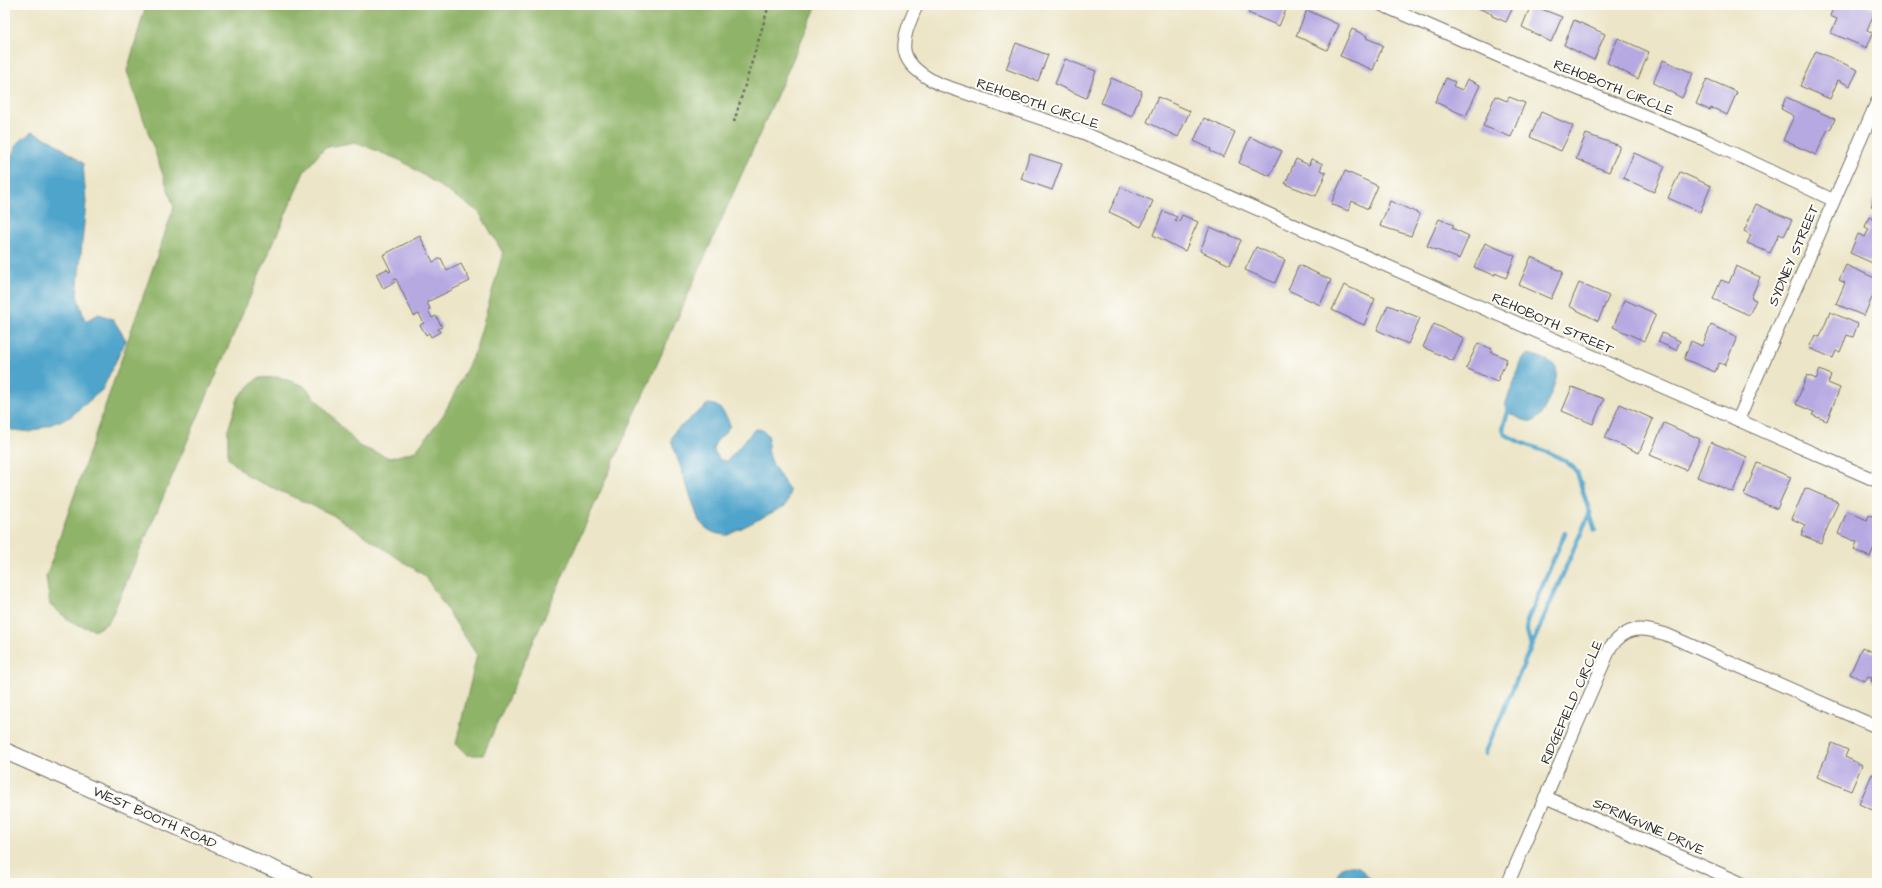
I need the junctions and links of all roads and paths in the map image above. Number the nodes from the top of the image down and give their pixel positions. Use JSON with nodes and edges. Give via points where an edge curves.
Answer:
{"nodes":[{"id":1,"x":769,"y":5,"type":"edge"},
{"id":2,"x":917,"y":5,"type":"edge"},
{"id":3,"x":1382,"y":5,"type":"edge"},
{"id":4,"x":1877,"y":102,"type":"edge"},
{"id":5,"x":734,"y":122,"type":"dead end"},
{"id":6,"x":1217,"y":191,"type":"joint"},
{"id":7,"x":1833,"y":200,"type":"junction"},
{"id":8,"x":1738,"y":420,"type":"junction"},
{"id":9,"x":1877,"y":481,"type":"edge"},
{"id":10,"x":1877,"y":727,"type":"edge"},
{"id":11,"x":5,"y":751,"type":"edge"},
{"id":12,"x":1545,"y":797,"type":"junction"},
{"id":13,"x":305,"y":883,"type":"edge"},
{"id":14,"x":1508,"y":883,"type":"edge"},
{"id":15,"x":1741,"y":883,"type":"edge"}],
"edges":[{"from":1,"to":5,"type":"path"},
{"from":2,"to":6,"type":"street","name":"REHOBOTH CIRCLE","via":[[903,43],[907,60],[922,75],[952,88],[1084,133]]},
{"from":3,"to":7,"type":"street","name":"REHOBOTH CIRCLE","via":[[1526,68],[1705,140]]},
{"from":4,"to":7,"type":"street","name":"SYDNEY STREET"},
{"from":6,"to":8,"type":"street","name":"REHOBOTH STREET"},
{"from":7,"to":8,"type":"street","name":"SYDNEY STREET"},
{"from":8,"to":9,"type":"street","name":"REHOBOTH STREET"},
{"from":10,"to":12,"type":"street","name":"RIDGEFIELD CIRCLE","via":[[1665,634],[1648,629],[1633,629],[1620,636],[1611,646]]},
{"from":11,"to":13,"type":"street","name":"WEST BOOTH ROAD"},
{"from":12,"to":14,"type":"street","name":"RIDGEFIELD CIRCLE"},
{"from":12,"to":15,"type":"street","name":"SPRINGVINE DRIVE"}]}
